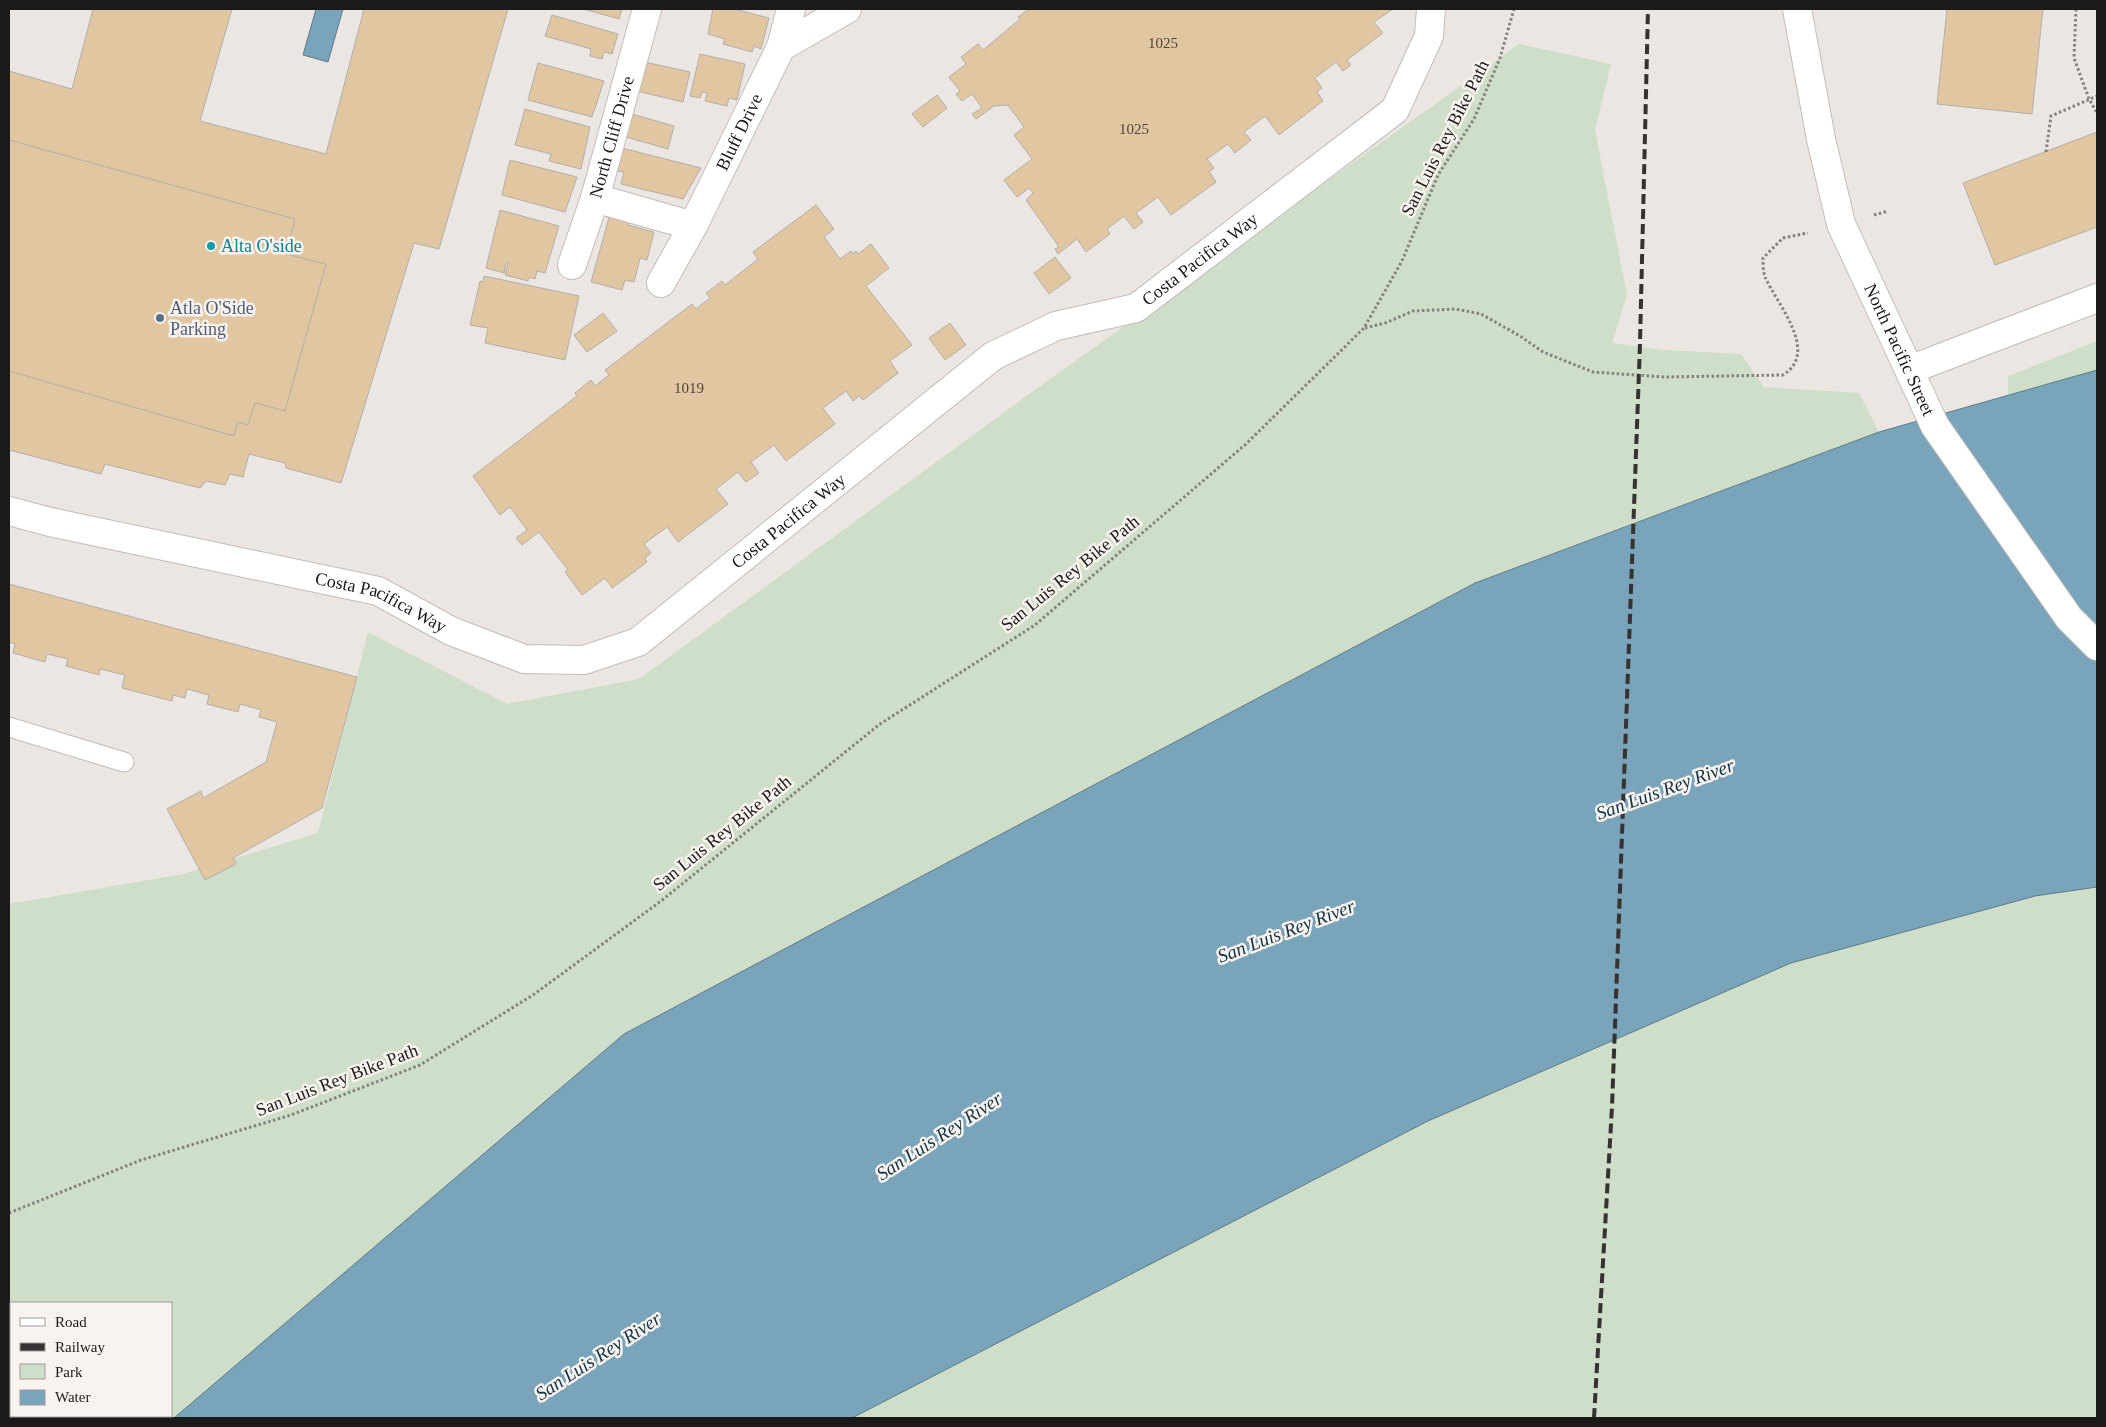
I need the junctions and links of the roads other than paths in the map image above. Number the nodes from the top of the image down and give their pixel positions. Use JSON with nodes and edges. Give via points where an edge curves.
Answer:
{"nodes":[{"id":1,"x":647,"y":9,"type":"edge"},
{"id":2,"x":791,"y":9,"type":"edge"},
{"id":3,"x":847,"y":9,"type":"edge"},
{"id":4,"x":1431,"y":9,"type":"edge"},
{"id":5,"x":1797,"y":9,"type":"edge"},
{"id":6,"x":781,"y":48,"type":"junction"},
{"id":7,"x":595,"y":198,"type":"junction"},
{"id":8,"x":693,"y":226,"type":"junction"},
{"id":9,"x":572,"y":265,"type":"dead end"},
{"id":10,"x":660,"y":283,"type":"dead end"},
{"id":11,"x":2097,"y":298,"type":"edge"},
{"id":12,"x":1912,"y":376,"type":"junction"},
{"id":13,"x":9,"y":511,"type":"edge"},
{"id":14,"x":2097,"y":646,"type":"edge"},
{"id":15,"x":9,"y":727,"type":"edge"},
{"id":16,"x":124,"y":762,"type":"dead end"}],
"edges":[{"from":1,"to":7,"type":"street","name":"North Cliff Drive"},
{"from":2,"to":6,"type":"street","name":"Bluff Drive"},
{"from":3,"to":6,"type":"street"},
{"from":4,"to":13,"type":"street","name":"Costa Pacifica Way","via":[[1429,36],[1394,110],[1136,308],[1056,326],[993,356],[638,642],[584,660],[524,659],[451,631],[378,592]]},
{"from":5,"to":12,"type":"street","name":"North Pacific Street","via":[[1821,139],[1842,224]]},
{"from":6,"to":8,"type":"street","name":"Bluff Drive"},
{"from":7,"to":8,"type":"street"},
{"from":7,"to":9,"type":"street","name":"North Cliff Drive"},
{"from":8,"to":10,"type":"street","name":"Bluff Drive"},
{"from":11,"to":12,"type":"street"},
{"from":12,"to":14,"type":"street","name":"North Pacific Street","via":[[1936,426],[1952,450],[2069,618]]},
{"from":15,"to":16,"type":"lane"}]}
